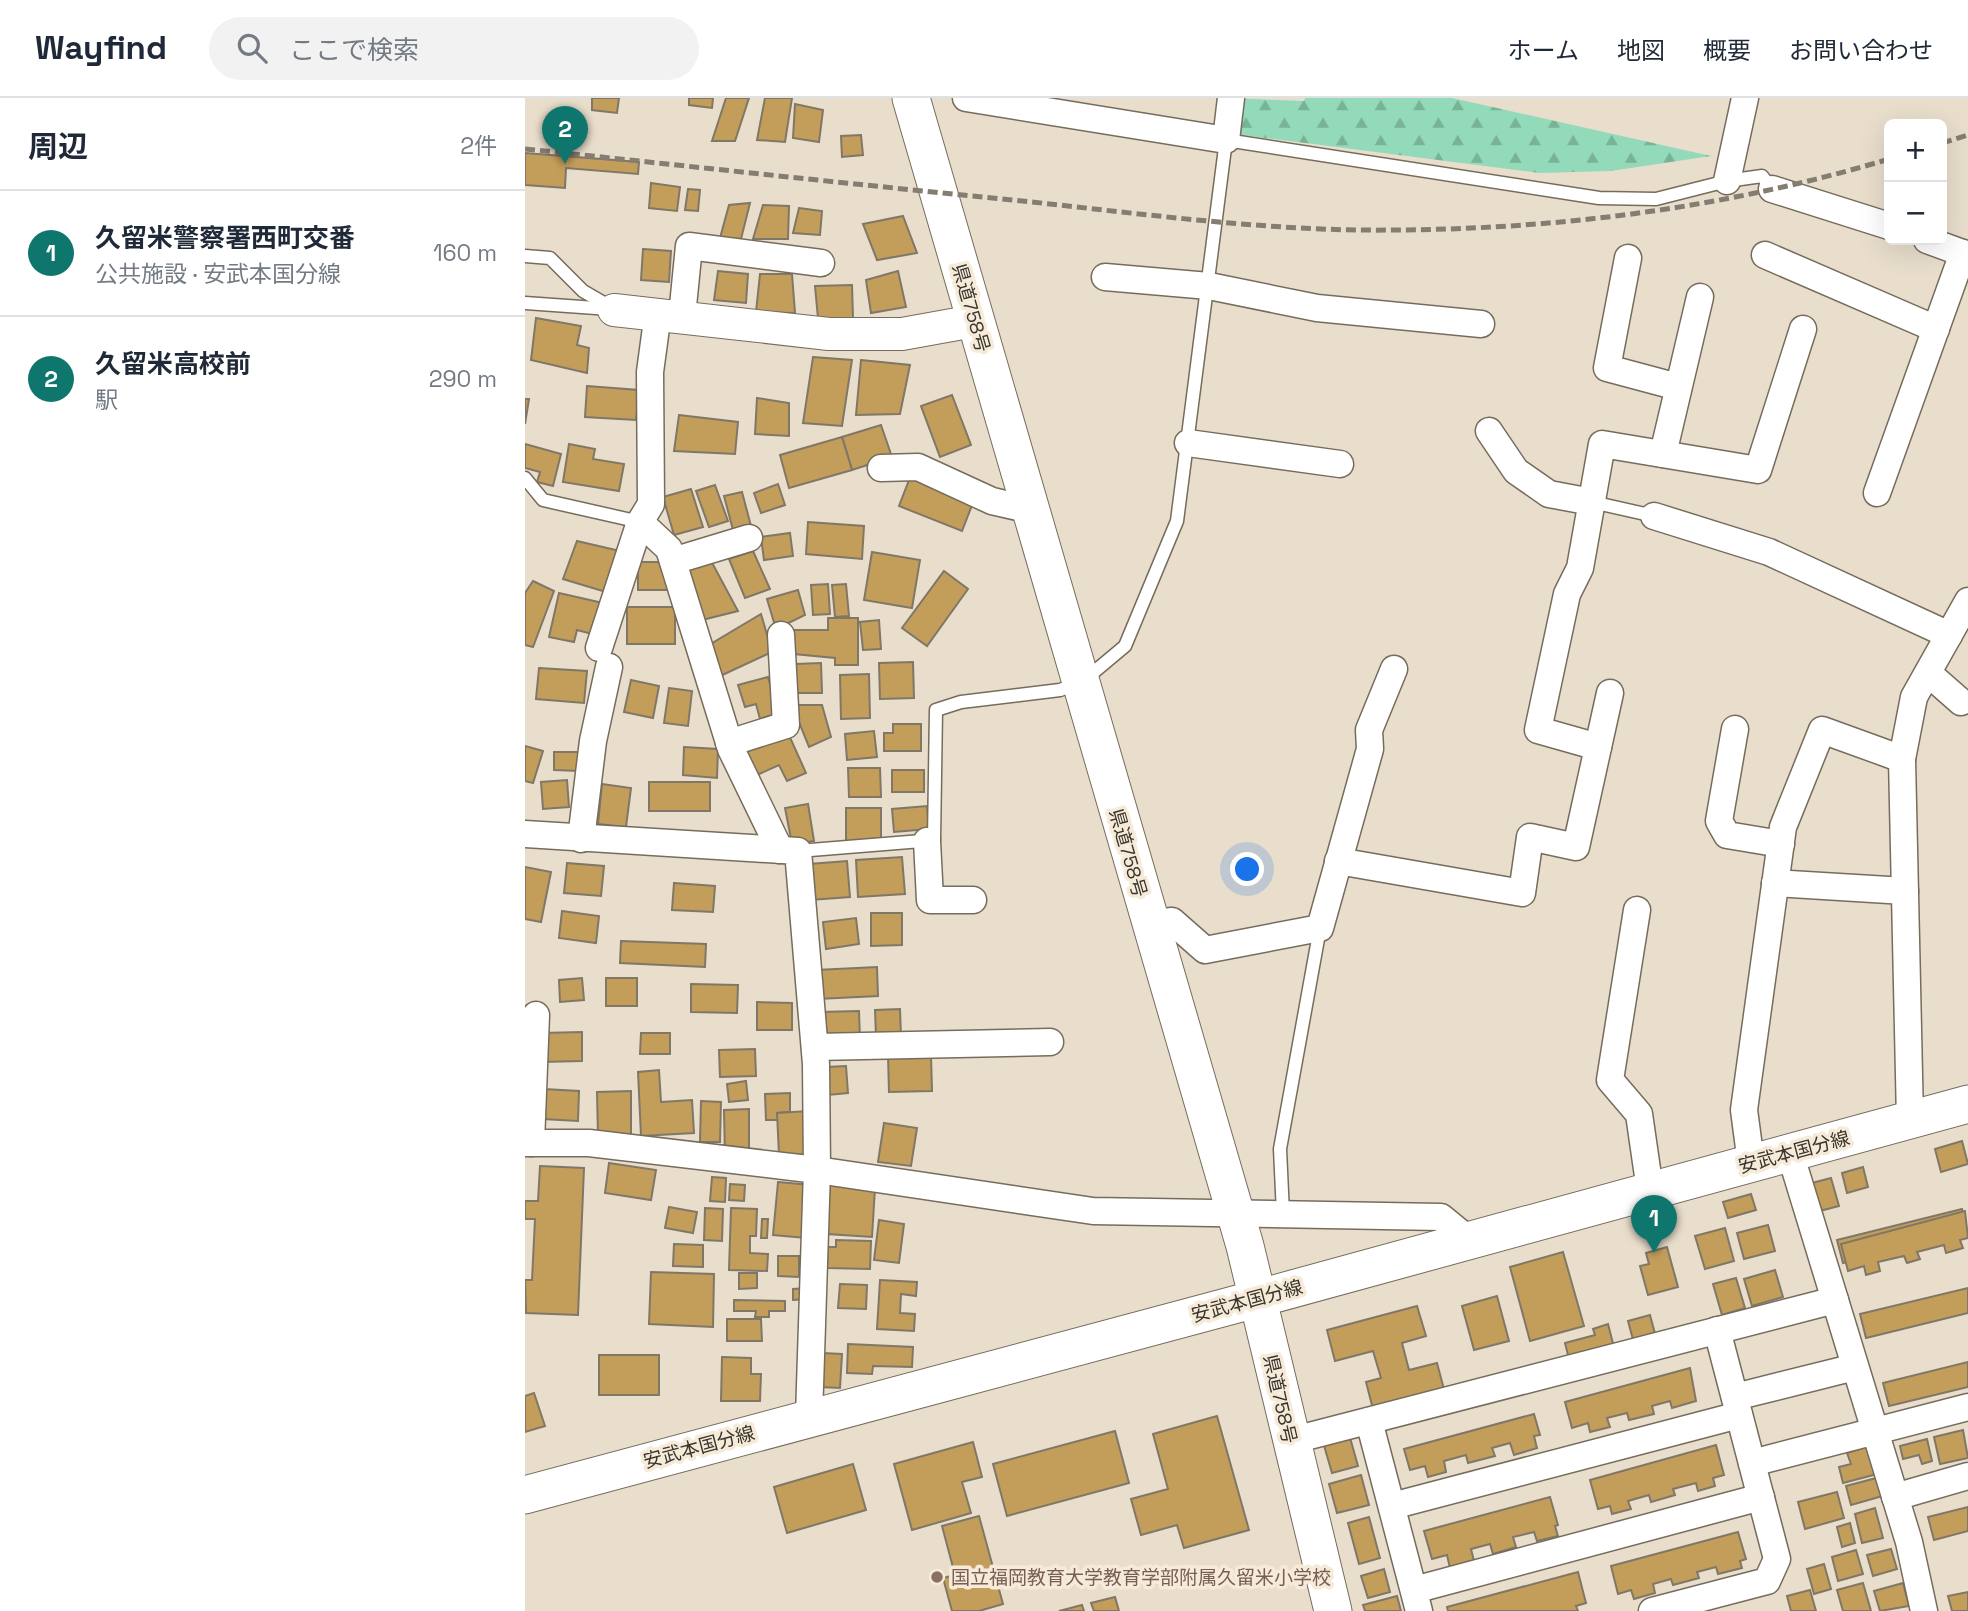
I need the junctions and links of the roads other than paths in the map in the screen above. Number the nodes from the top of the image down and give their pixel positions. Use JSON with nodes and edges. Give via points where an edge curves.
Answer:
{"nodes":[{"id":1,"x":911,"y":98,"type":"edge"},
{"id":2,"x":967,"y":98,"type":"edge"},
{"id":3,"x":1231,"y":98,"type":"edge"},
{"id":4,"x":1745,"y":98,"type":"edge"},
{"id":5,"x":993,"y":100,"type":"edge"},
{"id":6,"x":1226,"y":140,"type":"junction"},
{"id":7,"x":1727,"y":181,"type":"junction"},
{"id":8,"x":1772,"y":189,"type":"joint"},
{"id":9,"x":1884,"y":224,"type":"edge"},
{"id":10,"x":1941,"y":245,"type":"edge"},
{"id":11,"x":1966,"y":254,"type":"edge"},
{"id":12,"x":1765,"y":255,"type":"dead end"},
{"id":13,"x":525,"y":256,"type":"edge"},
{"id":14,"x":1628,"y":258,"type":"dead end"},
{"id":15,"x":821,"y":263,"type":"dead end"},
{"id":16,"x":1104,"y":277,"type":"dead end"},
{"id":17,"x":1209,"y":286,"type":"junction"},
{"id":18,"x":1700,"y":297,"type":"dead end"},
{"id":19,"x":525,"y":303,"type":"edge"},
{"id":20,"x":614,"y":310,"type":"junction"},
{"id":21,"x":670,"y":315,"type":"junction"},
{"id":22,"x":975,"y":321,"type":"junction"},
{"id":23,"x":1482,"y":324,"type":"dead end"},
{"id":24,"x":1803,"y":329,"type":"dead end"},
{"id":25,"x":1936,"y":329,"type":"junction"},
{"id":26,"x":1678,"y":387,"type":"junction"},
{"id":27,"x":1489,"y":431,"type":"dead end"},
{"id":28,"x":1188,"y":443,"type":"junction"},
{"id":29,"x":1663,"y":454,"type":"junction"},
{"id":30,"x":1340,"y":464,"type":"dead end"},
{"id":31,"x":881,"y":468,"type":"dead end"},
{"id":32,"x":525,"y":478,"type":"edge"},
{"id":33,"x":1877,"y":493,"type":"dead end"},
{"id":34,"x":1592,"y":502,"type":"junction"},
{"id":35,"x":1031,"y":510,"type":"junction"},
{"id":36,"x":1654,"y":516,"type":"joint"},
{"id":37,"x":640,"y":522,"type":"junction"},
{"id":38,"x":749,"y":538,"type":"dead end"},
{"id":39,"x":673,"y":561,"type":"junction"},
{"id":40,"x":1968,"y":601,"type":"edge"},
{"id":41,"x":781,"y":635,"type":"dead end"},
{"id":42,"x":1949,"y":635,"type":"junction"},
{"id":43,"x":1394,"y":669,"type":"dead end"},
{"id":44,"x":1928,"y":673,"type":"junction"},
{"id":45,"x":1081,"y":682,"type":"junction"},
{"id":46,"x":1610,"y":692,"type":"dead end"},
{"id":47,"x":1961,"y":702,"type":"dead end"},
{"id":48,"x":1735,"y":729,"type":"dead end"},
{"id":49,"x":729,"y":743,"type":"junction"},
{"id":50,"x":1598,"y":747,"type":"junction"},
{"id":51,"x":1902,"y":759,"type":"junction"},
{"id":52,"x":525,"y":834,"type":"edge"},
{"id":53,"x":581,"y":839,"type":"junction"},
{"id":54,"x":927,"y":841,"type":"junction"},
{"id":55,"x":1781,"y":844,"type":"junction"},
{"id":56,"x":789,"y":850,"type":"junction"},
{"id":57,"x":1338,"y":861,"type":"junction"},
{"id":58,"x":1775,"y":883,"type":"junction"},
{"id":59,"x":1905,"y":891,"type":"junction"},
{"id":60,"x":973,"y":900,"type":"dead end"},
{"id":61,"x":1637,"y":910,"type":"dead end"},
{"id":62,"x":1149,"y":924,"type":"junction"},
{"id":63,"x":1320,"y":928,"type":"junction"},
{"id":64,"x":536,"y":1015,"type":"dead end"},
{"id":65,"x":1050,"y":1042,"type":"dead end"},
{"id":66,"x":815,"y":1046,"type":"junction"},
{"id":67,"x":1968,"y":1104,"type":"edge"},
{"id":68,"x":1910,"y":1120,"type":"junction"},
{"id":69,"x":528,"y":1143,"type":"edge"},
{"id":70,"x":1790,"y":1153,"type":"junction"},
{"id":71,"x":1751,"y":1163,"type":"junction"},
{"id":72,"x":817,"y":1170,"type":"junction"},
{"id":73,"x":1650,"y":1190,"type":"junction"},
{"id":74,"x":1235,"y":1212,"type":"junction"},
{"id":75,"x":1283,"y":1214,"type":"junction"},
{"id":76,"x":1469,"y":1240,"type":"junction"},
{"id":77,"x":1256,"y":1299,"type":"junction"},
{"id":78,"x":1835,"y":1300,"type":"junction"},
{"id":79,"x":1717,"y":1330,"type":"junction"},
{"id":80,"x":1855,"y":1367,"type":"junction"},
{"id":81,"x":1737,"y":1406,"type":"junction"},
{"id":82,"x":1968,"y":1407,"type":"edge"},
{"id":83,"x":809,"y":1417,"type":"junction"},
{"id":84,"x":1369,"y":1421,"type":"junction"},
{"id":85,"x":1876,"y":1433,"type":"junction"},
{"id":86,"x":1290,"y":1441,"type":"junction"},
{"id":87,"x":1752,"y":1463,"type":"junction"},
{"id":88,"x":1968,"y":1476,"type":"edge"},
{"id":89,"x":525,"y":1495,"type":"edge"},
{"id":90,"x":1761,"y":1497,"type":"junction"},
{"id":91,"x":1895,"y":1497,"type":"junction"},
{"id":92,"x":1392,"y":1507,"type":"junction"},
{"id":93,"x":1417,"y":1601,"type":"edge"},
{"id":94,"x":1332,"y":1611,"type":"edge"},
{"id":95,"x":1652,"y":1611,"type":"edge"},
{"id":96,"x":1924,"y":1611,"type":"edge"}],
"edges":[{"from":1,"to":22,"type":"main road","name":"県道758号"},
{"from":2,"to":5,"type":"street"},
{"from":3,"to":6,"type":"street"},
{"from":4,"to":7,"type":"street"},
{"from":5,"to":6,"type":"street"},
{"from":6,"to":7,"type":"lane","via":[[1599,198],[1656,199]]},
{"from":6,"to":17,"type":"lane"},
{"from":7,"to":8,"type":"lane","via":[[1762,176]]},
{"from":8,"to":9,"type":"street"},
{"from":10,"to":11,"type":"street"},
{"from":11,"to":25,"type":"street"},
{"from":12,"to":25,"type":"street"},
{"from":13,"to":20,"type":"lane","via":[[550,258],[583,291]]},
{"from":14,"to":26,"type":"street","via":[[1607,368]]},
{"from":15,"to":21,"type":"street","via":[[689,246]]},
{"from":16,"to":17,"type":"street"},
{"from":17,"to":23,"type":"street","via":[[1317,308]]},
{"from":17,"to":28,"type":"lane"},
{"from":18,"to":26,"type":"street"},
{"from":19,"to":20,"type":"lane"},
{"from":20,"to":21,"type":"street"},
{"from":21,"to":22,"type":"street","via":[[829,334],[902,334]]},
{"from":21,"to":37,"type":"street","via":[[650,372],[651,504]]},
{"from":22,"to":35,"type":"main road","name":"県道758号"},
{"from":24,"to":29,"type":"street","via":[[1758,470]]},
{"from":25,"to":33,"type":"street"},
{"from":26,"to":29,"type":"street"},
{"from":27,"to":34,"type":"street","via":[[1516,471],[1549,494]]},
{"from":28,"to":30,"type":"street"},
{"from":28,"to":45,"type":"lane","via":[[1177,521],[1125,646]]},
{"from":29,"to":34,"type":"street","via":[[1602,444]]},
{"from":31,"to":35,"type":"street","via":[[918,467],[992,500]]},
{"from":32,"to":37,"type":"lane","via":[[543,500]]},
{"from":34,"to":36,"type":"lane"},
{"from":34,"to":50,"type":"street","via":[[1580,568],[1567,594],[1538,730]]},
{"from":35,"to":45,"type":"main road","name":"県道758号"},
{"from":36,"to":42,"type":"street","via":[[1769,552]]},
{"from":37,"to":39,"type":"street","via":[[669,549]]},
{"from":37,"to":53,"type":"street","via":[[604,658]]},
{"from":38,"to":39,"type":"street"},
{"from":39,"to":49,"type":"street"},
{"from":40,"to":42,"type":"street"},
{"from":41,"to":49,"type":"street","via":[[786,725]]},
{"from":42,"to":44,"type":"street"},
{"from":43,"to":57,"type":"street","via":[[1369,730],[1370,749]]},
{"from":44,"to":47,"type":"street"},
{"from":44,"to":51,"type":"street","via":[[1914,697]]},
{"from":45,"to":54,"type":"lane","via":[[1060,690],[961,702],[936,710],[934,840]]},
{"from":45,"to":62,"type":"main road","name":"県道758号"},
{"from":46,"to":50,"type":"street"},
{"from":48,"to":55,"type":"street","via":[[1719,821],[1727,835]]},
{"from":49,"to":56,"type":"street"},
{"from":50,"to":57,"type":"street","via":[[1576,847],[1530,838],[1522,893]]},
{"from":51,"to":55,"type":"street","via":[[1822,730],[1783,827]]},
{"from":51,"to":59,"type":"street"},
{"from":52,"to":53,"type":"street"},
{"from":53,"to":56,"type":"street"},
{"from":54,"to":56,"type":"lane"},
{"from":54,"to":60,"type":"street","via":[[930,901]]},
{"from":55,"to":58,"type":"street"},
{"from":56,"to":66,"type":"street"},
{"from":57,"to":63,"type":"street"},
{"from":58,"to":59,"type":"street"},
{"from":58,"to":71,"type":"street","via":[[1744,1110]]},
{"from":59,"to":68,"type":"street"},
{"from":61,"to":73,"type":"street","via":[[1610,1080],[1639,1114]]},
{"from":62,"to":63,"type":"street","via":[[1172,921],[1205,950]]},
{"from":62,"to":74,"type":"main road","name":"県道758号"},
{"from":63,"to":75,"type":"lane","via":[[1280,1149]]},
{"from":64,"to":69,"type":"street"},
{"from":65,"to":66,"type":"street"},
{"from":66,"to":72,"type":"street"},
{"from":67,"to":68,"type":"main road","name":"安武本国分線"},
{"from":68,"to":70,"type":"main road","name":"安武本国分線"},
{"from":69,"to":72,"type":"street","via":[[589,1143]]},
{"from":70,"to":71,"type":"main road","name":"安武本国分線"},
{"from":70,"to":78,"type":"street"},
{"from":71,"to":73,"type":"main road","name":"安武本国分線"},
{"from":72,"to":74,"type":"street","via":[[1093,1211]]},
{"from":72,"to":83,"type":"street"},
{"from":73,"to":76,"type":"main road","name":"安武本国分線"},
{"from":74,"to":75,"type":"street"},
{"from":74,"to":77,"type":"main road","name":"県道758号"},
{"from":75,"to":76,"type":"street","via":[[1441,1217]]},
{"from":76,"to":77,"type":"main road","name":"安武本国分線"},
{"from":77,"to":83,"type":"main road","name":"安武本国分線"},
{"from":77,"to":86,"type":"main road","name":"県道758号"},
{"from":78,"to":79,"type":"street"},
{"from":78,"to":80,"type":"street"},
{"from":79,"to":81,"type":"street"},
{"from":79,"to":84,"type":"street"},
{"from":80,"to":81,"type":"street"},
{"from":80,"to":85,"type":"street"},
{"from":81,"to":87,"type":"street"},
{"from":81,"to":92,"type":"street"},
{"from":82,"to":85,"type":"street"},
{"from":83,"to":89,"type":"main road","name":"安武本国分線"},
{"from":84,"to":86,"type":"street"},
{"from":84,"to":92,"type":"street"},
{"from":85,"to":87,"type":"street"},
{"from":85,"to":91,"type":"street"},
{"from":86,"to":94,"type":"main road","name":"県道758号"},
{"from":87,"to":90,"type":"street"},
{"from":88,"to":91,"type":"street"},
{"from":90,"to":93,"type":"street"},
{"from":90,"to":95,"type":"street","via":[[1777,1559],[1767,1581]]},
{"from":91,"to":96,"type":"street"},
{"from":92,"to":93,"type":"street"}]}
